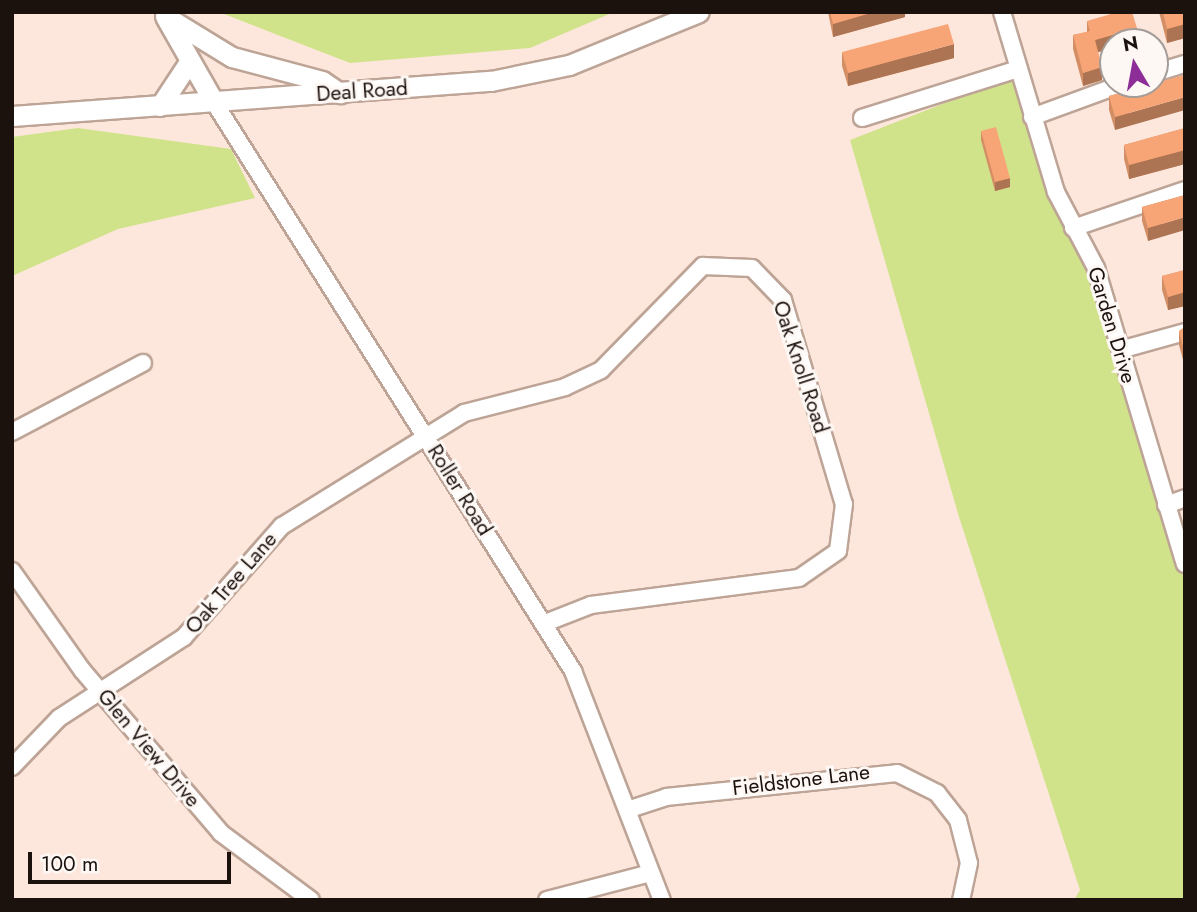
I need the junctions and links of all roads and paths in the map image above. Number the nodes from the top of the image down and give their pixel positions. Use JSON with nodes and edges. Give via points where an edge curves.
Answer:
{"nodes":[{"id":1,"x":699,"y":12,"type":"edge"},
{"id":2,"x":1002,"y":12,"type":"edge"},
{"id":3,"x":164,"y":14,"type":"edge"},
{"id":4,"x":189,"y":62,"type":"junction"},
{"id":5,"x":1018,"y":69,"type":"junction"},
{"id":6,"x":1099,"y":92,"type":"edge"},
{"id":7,"x":340,"y":93,"type":"junction"},
{"id":8,"x":214,"y":102,"type":"junction"},
{"id":9,"x":160,"y":106,"type":"junction"},
{"id":10,"x":12,"y":116,"type":"edge"},
{"id":11,"x":1032,"y":117,"type":"junction"},
{"id":12,"x":862,"y":118,"type":"dead end"},
{"id":13,"x":1185,"y":190,"type":"edge"},
{"id":14,"x":1073,"y":228,"type":"junction"},
{"id":15,"x":1185,"y":332,"type":"edge"},
{"id":16,"x":1120,"y":350,"type":"junction"},
{"id":17,"x":143,"y":363,"type":"dead end"},
{"id":18,"x":12,"y":432,"type":"edge"},
{"id":19,"x":426,"y":435,"type":"junction"},
{"id":20,"x":1185,"y":498,"type":"edge"},
{"id":21,"x":1166,"y":505,"type":"junction"},
{"id":22,"x":1185,"y":564,"type":"edge"},
{"id":23,"x":12,"y":571,"type":"edge"},
{"id":24,"x":545,"y":623,"type":"junction"},
{"id":25,"x":101,"y":692,"type":"junction"},
{"id":26,"x":12,"y":767,"type":"edge"},
{"id":27,"x":630,"y":809,"type":"junction"},
{"id":28,"x":651,"y":873,"type":"junction"},
{"id":29,"x":311,"y":900,"type":"edge"},
{"id":30,"x":547,"y":900,"type":"edge"},
{"id":31,"x":662,"y":900,"type":"edge"},
{"id":32,"x":961,"y":900,"type":"edge"}],
"edges":[{"from":1,"to":7,"type":"street","name":"Deal Road","via":[[531,75]]},
{"from":2,"to":5,"type":"street","name":"Garden Drive"},
{"from":3,"to":4,"type":"street"},
{"from":3,"to":7,"type":"street","via":[[232,57],[322,81]]},
{"from":4,"to":8,"type":"street"},
{"from":4,"to":9,"type":"street"},
{"from":5,"to":11,"type":"street","name":"Garden Drive"},
{"from":5,"to":12,"type":"street"},
{"from":6,"to":11,"type":"street"},
{"from":7,"to":8,"type":"street","name":"Deal Road"},
{"from":8,"to":9,"type":"street","name":"Deal Road"},
{"from":8,"to":19,"type":"street","name":"Roller Road"},
{"from":9,"to":10,"type":"street","name":"Deal Road"},
{"from":11,"to":14,"type":"street","name":"Garden Drive"},
{"from":13,"to":14,"type":"street"},
{"from":14,"to":16,"type":"street","name":"Garden Drive","via":[[1096,268]]},
{"from":15,"to":16,"type":"street"},
{"from":16,"to":21,"type":"street","name":"Garden Drive"},
{"from":17,"to":18,"type":"street"},
{"from":19,"to":24,"type":"street","name":"Roller Road"},
{"from":19,"to":24,"type":"street","name":"Oak Knoll Road","via":[[479,406],[565,387],[601,370],[703,266],[752,268],[777,290],[844,504],[838,551],[799,578],[591,605]]},
{"from":19,"to":25,"type":"street","name":"Oak Tree Lane","via":[[282,526],[184,637]]},
{"from":20,"to":21,"type":"street"},
{"from":21,"to":22,"type":"street","name":"Garden Drive"},
{"from":23,"to":25,"type":"street","name":"Glen View Drive"},
{"from":24,"to":27,"type":"street","name":"Roller Road","via":[[596,718]]},
{"from":25,"to":26,"type":"street","name":"Oak Tree Lane","via":[[34,738]]},
{"from":25,"to":29,"type":"street","name":"Glen View Drive","via":[[221,832]]},
{"from":27,"to":28,"type":"street","name":"Roller Road"},
{"from":27,"to":32,"type":"street","name":"Fieldstone Lane","via":[[666,797],[897,773],[936,793],[958,820],[969,863]]},
{"from":28,"to":30,"type":"street"},
{"from":28,"to":31,"type":"street","name":"Roller Road"}]}
